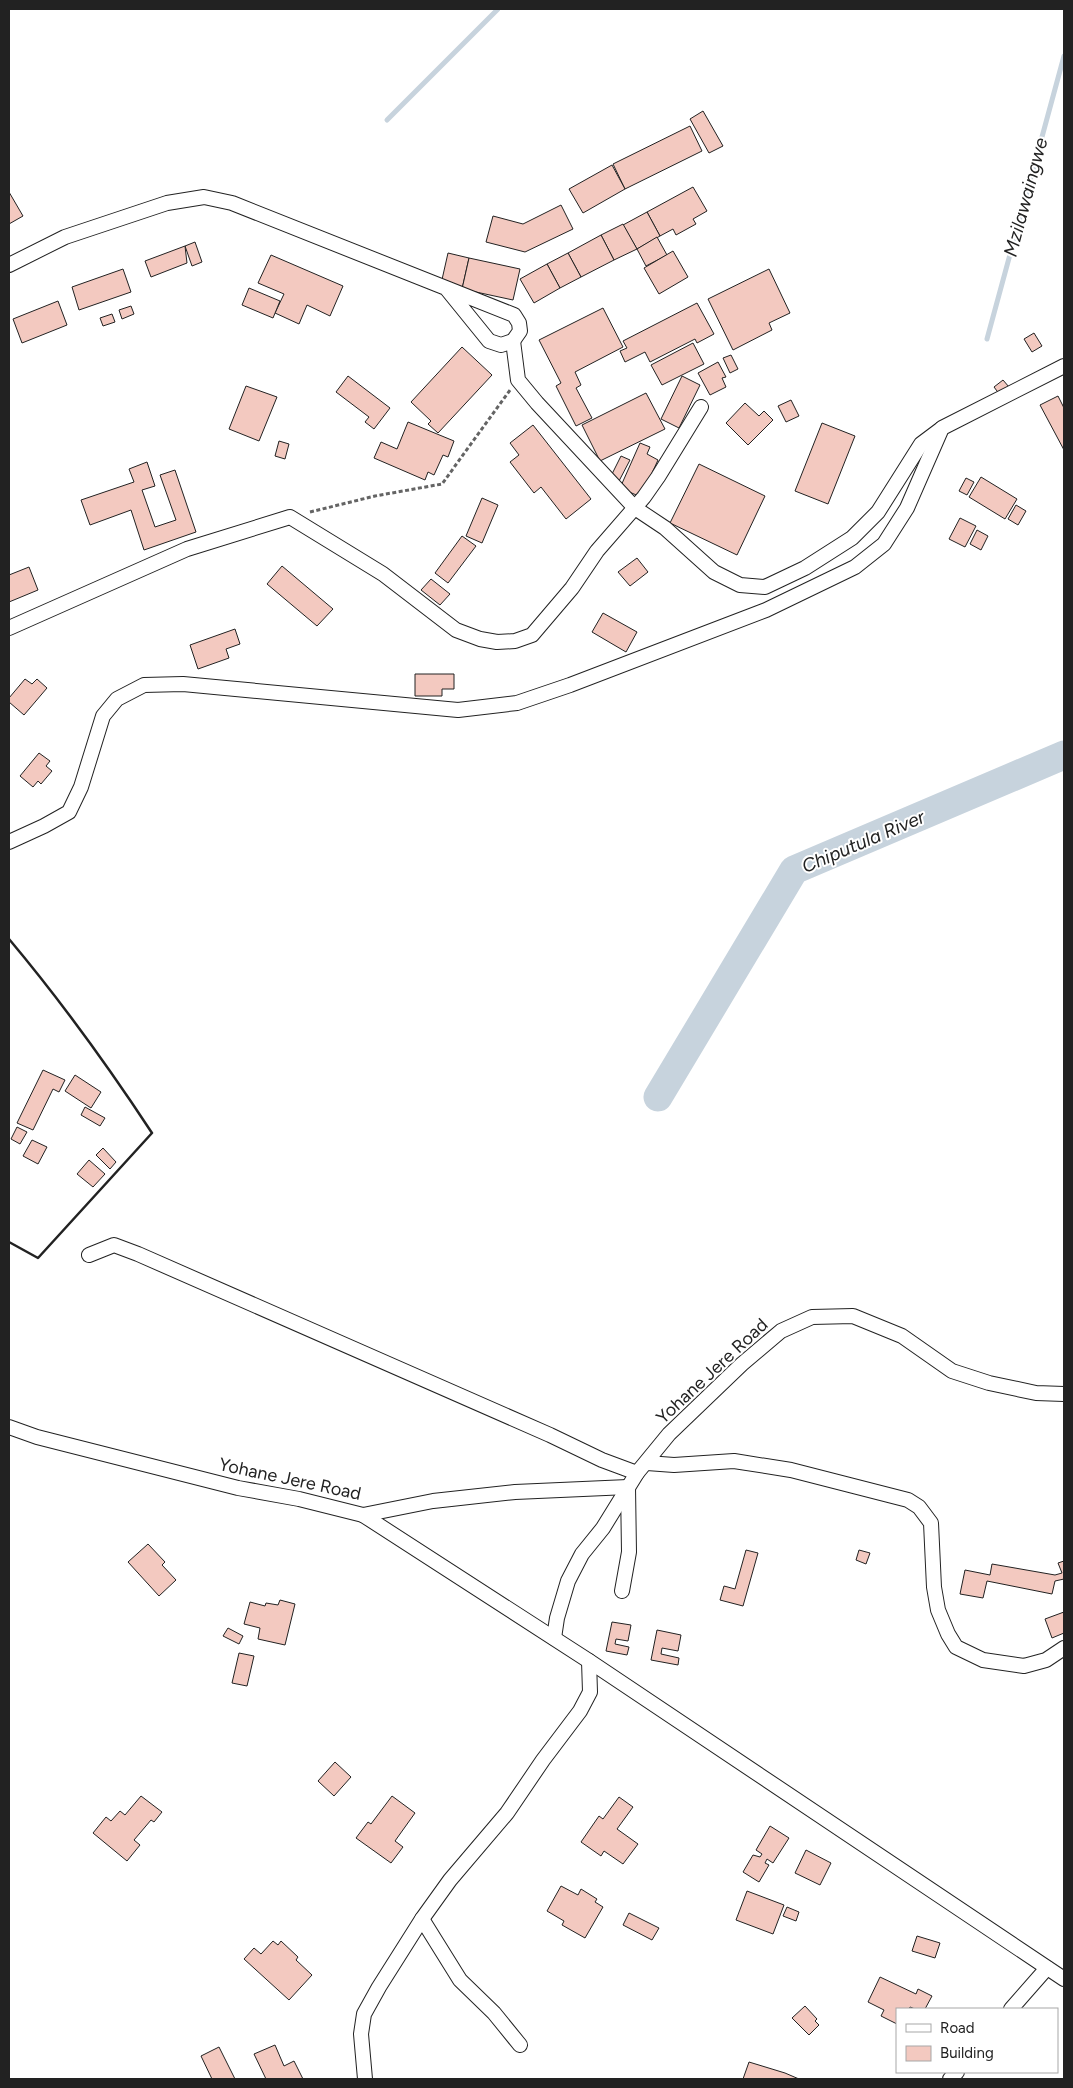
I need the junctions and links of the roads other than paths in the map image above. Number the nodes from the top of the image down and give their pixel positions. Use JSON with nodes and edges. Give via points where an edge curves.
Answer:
{"nodes":[{"id":1,"x":9,"y":265,"type":"edge"},
{"id":2,"x":446,"y":288,"type":"junction"},
{"id":3,"x":513,"y":341,"type":"junction"},
{"id":4,"x":1064,"y":366,"type":"edge"},
{"id":5,"x":700,"y":407,"type":"dead end"},
{"id":6,"x":942,"y":428,"type":"junction"},
{"id":7,"x":635,"y":508,"type":"junction"},
{"id":8,"x":9,"y":628,"type":"edge"},
{"id":9,"x":9,"y":842,"type":"edge"},
{"id":10,"x":89,"y":1254,"type":"dead end"},
{"id":11,"x":1064,"y":1394,"type":"edge"},
{"id":12,"x":9,"y":1427,"type":"edge"},
{"id":13,"x":642,"y":1468,"type":"junction"},
{"id":14,"x":628,"y":1487,"type":"junction"},
{"id":15,"x":363,"y":1515,"type":"junction"},
{"id":16,"x":622,"y":1591,"type":"dead end"},
{"id":17,"x":554,"y":1638,"type":"junction"},
{"id":18,"x":1064,"y":1648,"type":"edge"},
{"id":19,"x":589,"y":1661,"type":"junction"},
{"id":20,"x":422,"y":1919,"type":"junction"},
{"id":21,"x":1047,"y":1968,"type":"junction"},
{"id":22,"x":1064,"y":1979,"type":"edge"},
{"id":23,"x":1012,"y":2008,"type":"edge"},
{"id":24,"x":520,"y":2045,"type":"dead end"},
{"id":25,"x":365,"y":2079,"type":"edge"}],
"edges":[{"from":1,"to":2,"type":"street","via":[[65,237],[167,203],[204,197],[232,203]]},
{"from":2,"to":3,"type":"street","via":[[488,341],[501,346]]},
{"from":2,"to":3,"type":"street","via":[[514,314],[520,331]]},
{"from":3,"to":7,"type":"street","via":[[518,380]]},
{"from":4,"to":6,"type":"street"},
{"from":5,"to":7,"type":"street","via":[[658,478]]},
{"from":6,"to":7,"type":"street","via":[[921,444],[878,512],[852,538],[805,568],[765,587],[740,585],[714,572],[664,528]]},
{"from":6,"to":9,"type":"street","via":[[907,508],[884,544],[855,567],[766,610],[517,703],[458,710],[183,684],[144,685],[117,699],[103,716],[81,786],[69,812]]},
{"from":7,"to":8,"type":"street","via":[[532,635],[515,642],[480,639],[456,630],[383,574],[290,517],[187,550]]},
{"from":10,"to":13,"type":"street","via":[[114,1245],[138,1254],[602,1460]]},
{"from":11,"to":13,"type":"street","name":"Yohane Jere Road","via":[[1036,1393],[952,1370],[902,1336],[853,1316],[812,1317],[781,1331],[742,1364],[669,1434]]},
{"from":12,"to":15,"type":"street","name":"Yohane Jere Road","via":[[219,1483]]},
{"from":13,"to":14,"type":"street","name":"Yohane Jere Road"},
{"from":13,"to":18,"type":"street","via":[[734,1462],[791,1470],[908,1500],[919,1507],[931,1523],[938,1610],[956,1647],[983,1660],[1024,1666],[1046,1660]]},
{"from":14,"to":15,"type":"street","name":"Yohane Jere Road","via":[[497,1494],[433,1501]]},
{"from":14,"to":16,"type":"street","via":[[629,1552]]},
{"from":14,"to":17,"type":"street","name":"Yohane Jere Road","via":[[603,1528],[582,1554],[568,1581]]},
{"from":15,"to":17,"type":"street"},
{"from":17,"to":19,"type":"street"},
{"from":19,"to":20,"type":"street","via":[[590,1692],[580,1711],[507,1813],[450,1880]]},
{"from":19,"to":21,"type":"street"},
{"from":20,"to":24,"type":"street","via":[[460,1980],[494,2013]]},
{"from":20,"to":25,"type":"street","via":[[364,2014],[361,2034]]},
{"from":21,"to":22,"type":"street"},
{"from":21,"to":23,"type":"street"}]}
